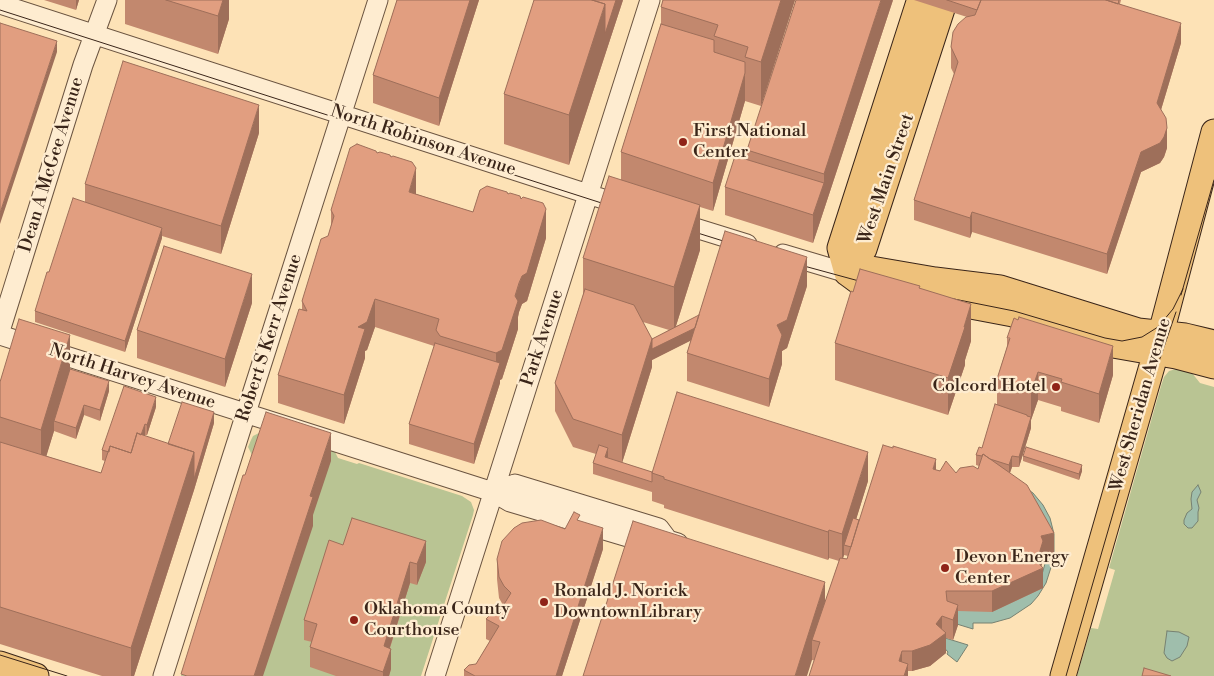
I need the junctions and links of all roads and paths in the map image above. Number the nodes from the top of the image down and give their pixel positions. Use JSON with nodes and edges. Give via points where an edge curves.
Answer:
{"nodes":[{"id":1,"x":107,"y":0,"type":"edge"},
{"id":2,"x":378,"y":0,"type":"edge"},
{"id":3,"x":650,"y":0,"type":"edge"},
{"id":4,"x":919,"y":2,"type":"dead end"},
{"id":5,"x":0,"y":4,"type":"edge"},
{"id":6,"x":942,"y":9,"type":"dead end"},
{"id":7,"x":94,"y":34,"type":"junction"},
{"id":8,"x":885,"y":107,"type":"junction"},
{"id":9,"x":909,"y":114,"type":"junction"},
{"id":10,"x":342,"y":115,"type":"junction"},
{"id":11,"x":1214,"y":132,"type":"edge"},
{"id":12,"x":589,"y":194,"type":"junction"},
{"id":13,"x":864,"y":249,"type":"junction"},
{"id":14,"x":847,"y":273,"type":"junction"},
{"id":15,"x":1000,"y":288,"type":"junction"},
{"id":16,"x":0,"y":331,"type":"edge"},
{"id":17,"x":0,"y":335,"type":"edge"},
{"id":18,"x":1159,"y":343,"type":"junction"},
{"id":19,"x":1214,"y":344,"type":"edge"},
{"id":20,"x":1214,"y":366,"type":"edge"},
{"id":21,"x":246,"y":413,"type":"junction"},
{"id":22,"x":493,"y":492,"type":"junction"},
{"id":23,"x":696,"y":549,"type":"edge"},
{"id":24,"x":0,"y":664,"type":"edge"},
{"id":25,"x":36,"y":676,"type":"edge"},
{"id":26,"x":163,"y":676,"type":"edge"},
{"id":27,"x":435,"y":676,"type":"edge"},
{"id":28,"x":1063,"y":676,"type":"edge"}],
"edges":[{"from":1,"to":7,"type":"street","name":"Dean A McGee Avenue"},
{"from":2,"to":10,"type":"street","name":"Robert S Kerr Avenue"},
{"from":3,"to":12,"type":"street","name":"Park Avenue"},
{"from":4,"to":8,"type":"main road","name":"West Main Street"},
{"from":5,"to":7,"type":"street","name":"North Robinson Avenue"},
{"from":6,"to":9,"type":"main road","name":"West Main Street"},
{"from":7,"to":10,"type":"street","name":"North Robinson Avenue"},
{"from":7,"to":16,"type":"street","name":"Dean A McGee Avenue"},
{"from":8,"to":9,"type":"main road"},
{"from":8,"to":14,"type":"main road","name":"West Main Street","via":[[840,248]]},
{"from":9,"to":13,"type":"main road","name":"West Main Street"},
{"from":10,"to":12,"type":"street","name":"North Robinson Avenue"},
{"from":10,"to":21,"type":"street","name":"Robert S Kerr Avenue"},
{"from":11,"to":18,"type":"main road","name":"West Sheridan Avenue"},
{"from":12,"to":14,"type":"street","name":"North Robinson Avenue"},
{"from":12,"to":22,"type":"street","name":"Park Avenue"},
{"from":13,"to":14,"type":"main road","name":"West Main Street"},
{"from":13,"to":15,"type":"main road"},
{"from":14,"to":15,"type":"main road","name":"North Robinson Avenue","via":[[871,269]]},
{"from":14,"to":18,"type":"main road","name":"North Robinson Avenue","via":[[866,287],[1013,314],[1113,345]]},
{"from":15,"to":18,"type":"main road","name":"North Robinson Avenue","via":[[1138,331]]},
{"from":17,"to":21,"type":"street","name":"North Harvey Avenue"},
{"from":18,"to":19,"type":"main road","via":[[1185,336]]},
{"from":18,"to":20,"type":"main road"},
{"from":18,"to":28,"type":"main road","name":"West Sheridan Avenue"},
{"from":21,"to":22,"type":"street","name":"North Harvey Avenue"},
{"from":21,"to":26,"type":"street","name":"Robert S Kerr Avenue"},
{"from":22,"to":23,"type":"street","name":"North Harvey Avenue","via":[[510,502],[653,545],[668,540]]},
{"from":22,"to":27,"type":"street","name":"Park Avenue"},
{"from":24,"to":25,"type":"main road"}]}
